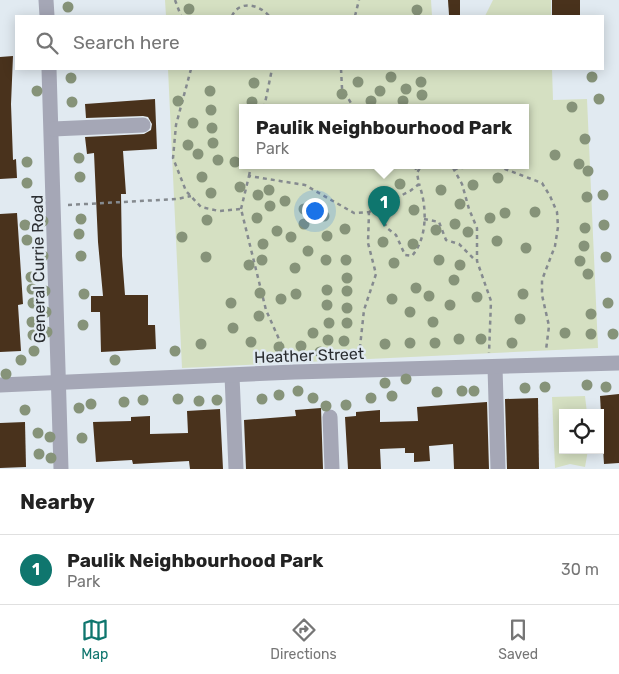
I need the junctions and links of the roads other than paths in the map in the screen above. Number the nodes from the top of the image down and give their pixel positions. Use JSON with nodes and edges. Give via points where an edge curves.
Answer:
{"nodes":[{"id":1,"x":46,"y":0,"type":"edge"},
{"id":2,"x":47,"y":15,"type":"edge"},
{"id":3,"x":49,"y":70,"type":"edge"},
{"id":4,"x":143,"y":125,"type":"dead end"},
{"id":5,"x":52,"y":129,"type":"junction"},
{"id":6,"x":619,"y":363,"type":"edge"},
{"id":7,"x":492,"y":367,"type":"junction"},
{"id":8,"x":232,"y":376,"type":"junction"},
{"id":9,"x":57,"y":383,"type":"junction"},
{"id":10,"x":0,"y":385,"type":"edge"},
{"id":11,"x":330,"y":417,"type":"dead end"},
{"id":12,"x":62,"y":469,"type":"edge"},
{"id":13,"x":236,"y":469,"type":"edge"},
{"id":14,"x":332,"y":469,"type":"edge"},
{"id":15,"x":498,"y":469,"type":"edge"}],
"edges":[{"from":1,"to":2,"type":"street"},
{"from":3,"to":5,"type":"street","name":"General Currie Road"},
{"from":4,"to":5,"type":"street"},
{"from":5,"to":9,"type":"street","name":"General Currie Road"},
{"from":6,"to":7,"type":"street","name":"Heather Street"},
{"from":7,"to":8,"type":"street","name":"Heather Street"},
{"from":7,"to":15,"type":"street"},
{"from":8,"to":9,"type":"street","name":"Heather Street"},
{"from":8,"to":13,"type":"street"},
{"from":9,"to":10,"type":"street","name":"Heather Street"},
{"from":9,"to":12,"type":"street","name":"General Currie Road"},
{"from":11,"to":14,"type":"street"}]}
